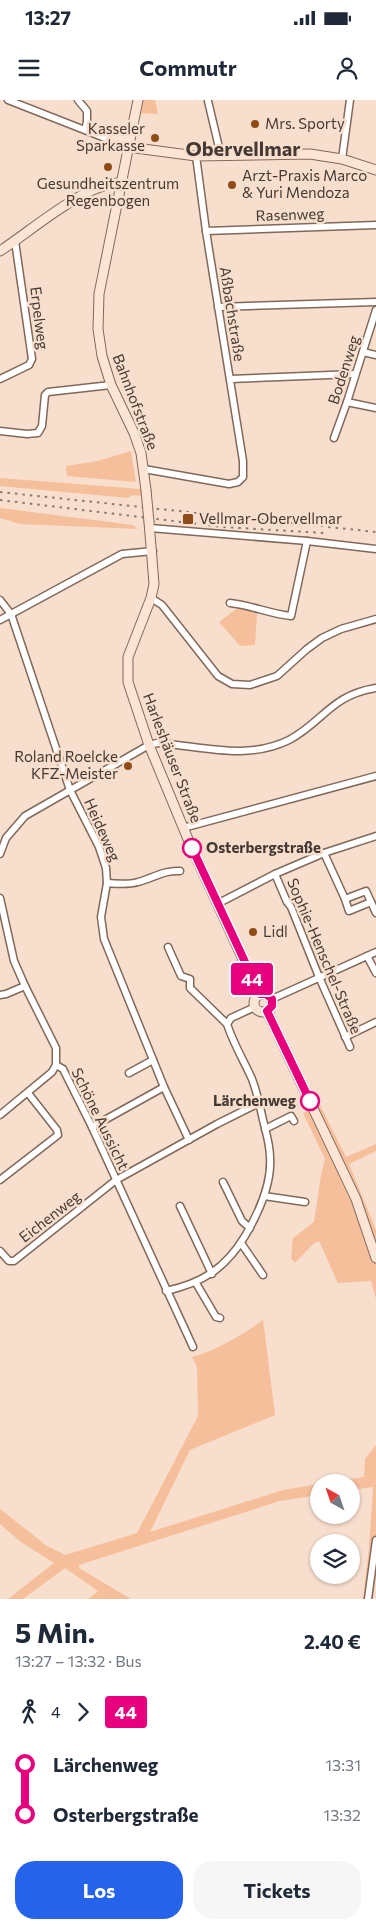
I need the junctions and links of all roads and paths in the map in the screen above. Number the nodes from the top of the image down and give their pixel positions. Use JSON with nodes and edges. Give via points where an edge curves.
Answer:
{"nodes":[{"id":1,"x":8,"y":100,"type":"edge"},
{"id":2,"x":78,"y":100,"type":"edge"},
{"id":3,"x":138,"y":100,"type":"edge"},
{"id":4,"x":350,"y":100,"type":"edge"},
{"id":5,"x":208,"y":101,"type":"edge"},
{"id":6,"x":131,"y":129,"type":"junction"},
{"id":7,"x":85,"y":130,"type":"junction"},
{"id":8,"x":110,"y":140,"type":"junction"},
{"id":9,"x":128,"y":147,"type":"junction"},
{"id":10,"x":196,"y":156,"type":"junction"},
{"id":11,"x":221,"y":156,"type":"junction"},
{"id":12,"x":342,"y":159,"type":"junction"},
{"id":13,"x":376,"y":170,"type":"edge"},
{"id":14,"x":120,"y":183,"type":"junction"},
{"id":15,"x":376,"y":224,"type":"edge"},
{"id":16,"x":206,"y":231,"type":"junction"},
{"id":17,"x":15,"y":241,"type":"junction"},
{"id":18,"x":0,"y":251,"type":"edge"},
{"id":19,"x":376,"y":302,"type":"edge"},
{"id":20,"x":218,"y":307,"type":"junction"},
{"id":21,"x":376,"y":310,"type":"edge"},
{"id":22,"x":363,"y":352,"type":"junction"},
{"id":23,"x":376,"y":355,"type":"edge"},
{"id":24,"x":355,"y":374,"type":"junction"},
{"id":25,"x":230,"y":378,"type":"junction"},
{"id":26,"x":0,"y":379,"type":"edge"},
{"id":27,"x":111,"y":385,"type":"junction"},
{"id":28,"x":347,"y":402,"type":"junction"},
{"id":29,"x":376,"y":408,"type":"edge"},
{"id":30,"x":0,"y":431,"type":"edge"},
{"id":31,"x":334,"y":438,"type":"dead end"},
{"id":32,"x":144,"y":469,"type":"junction"},
{"id":33,"x":150,"y":525,"type":"junction"},
{"id":34,"x":307,"y":541,"type":"junction"},
{"id":35,"x":376,"y":549,"type":"edge"},
{"id":36,"x":153,"y":550,"type":"junction"},
{"id":37,"x":151,"y":598,"type":"junction"},
{"id":38,"x":0,"y":600,"type":"edge"},
{"id":39,"x":230,"y":603,"type":"dead end"},
{"id":40,"x":10,"y":614,"type":"junction"},
{"id":41,"x":376,"y":619,"type":"edge"},
{"id":42,"x":0,"y":620,"type":"edge"},
{"id":43,"x":376,"y":688,"type":"edge"},
{"id":44,"x":150,"y":745,"type":"junction"},
{"id":45,"x":376,"y":776,"type":"edge"},
{"id":46,"x":70,"y":790,"type":"junction"},
{"id":47,"x":183,"y":828,"type":"junction"},
{"id":48,"x":3,"y":836,"type":"edge"},
{"id":49,"x":376,"y":836,"type":"edge"},
{"id":50,"x":324,"y":853,"type":"junction"},
{"id":51,"x":0,"y":854,"type":"edge"},
{"id":52,"x":180,"y":871,"type":"dead end"},
{"id":53,"x":276,"y":874,"type":"junction"},
{"id":54,"x":107,"y":883,"type":"junction"},
{"id":55,"x":0,"y":898,"type":"edge"},
{"id":56,"x":345,"y":900,"type":"junction"},
{"id":57,"x":371,"y":902,"type":"junction"},
{"id":58,"x":217,"y":904,"type":"junction"},
{"id":59,"x":376,"y":913,"type":"edge"},
{"id":60,"x":168,"y":947,"type":"dead end"},
{"id":61,"x":376,"y":952,"type":"edge"},
{"id":62,"x":367,"y":956,"type":"junction"},
{"id":63,"x":376,"y":973,"type":"edge"},
{"id":64,"x":319,"y":977,"type":"junction"},
{"id":65,"x":25,"y":986,"type":"junction"},
{"id":66,"x":260,"y":994,"type":"junction"},
{"id":67,"x":0,"y":995,"type":"edge"},
{"id":68,"x":272,"y":999,"type":"junction"},
{"id":69,"x":255,"y":1007,"type":"junction"},
{"id":70,"x":266,"y":1011,"type":"junction"},
{"id":71,"x":376,"y":1022,"type":"edge"},
{"id":72,"x":227,"y":1024,"type":"junction"},
{"id":73,"x":345,"y":1037,"type":"junction"},
{"id":74,"x":350,"y":1048,"type":"dead end"},
{"id":75,"x":153,"y":1060,"type":"junction"},
{"id":76,"x":56,"y":1065,"type":"junction"},
{"id":77,"x":129,"y":1073,"type":"dead end"},
{"id":78,"x":164,"y":1087,"type":"junction"},
{"id":79,"x":28,"y":1093,"type":"junction"},
{"id":80,"x":260,"y":1103,"type":"junction"},
{"id":81,"x":0,"y":1115,"type":"edge"},
{"id":82,"x":294,"y":1121,"type":"dead end"},
{"id":83,"x":92,"y":1127,"type":"junction"},
{"id":84,"x":265,"y":1129,"type":"junction"},
{"id":85,"x":189,"y":1140,"type":"junction"},
{"id":86,"x":0,"y":1180,"type":"edge"},
{"id":87,"x":116,"y":1180,"type":"junction"},
{"id":88,"x":223,"y":1182,"type":"dead end"},
{"id":89,"x":264,"y":1196,"type":"junction"},
{"id":90,"x":304,"y":1202,"type":"dead end"},
{"id":91,"x":180,"y":1206,"type":"dead end"},
{"id":92,"x":250,"y":1228,"type":"junction"},
{"id":93,"x":241,"y":1243,"type":"junction"},
{"id":94,"x":0,"y":1251,"type":"edge"},
{"id":95,"x":376,"y":1258,"type":"edge"},
{"id":96,"x":212,"y":1274,"type":"junction"},
{"id":97,"x":263,"y":1276,"type":"dead end"},
{"id":98,"x":196,"y":1283,"type":"junction"},
{"id":99,"x":166,"y":1291,"type":"junction"},
{"id":100,"x":220,"y":1318,"type":"dead end"},
{"id":101,"x":192,"y":1347,"type":"dead end"},
{"id":102,"x":376,"y":1540,"type":"edge"},
{"id":103,"x":368,"y":1599,"type":"edge"}],
"edges":[{"from":1,"to":7,"type":"street"},
{"from":2,"to":7,"type":"street","via":[[87,111]]},
{"from":3,"to":6,"type":"main road","name":"Bahnhofstraße"},
{"from":4,"to":12,"type":"street"},
{"from":5,"to":11,"type":"street"},
{"from":6,"to":8,"type":"main road","via":[[124,137]]},
{"from":6,"to":9,"type":"main road","name":"Bahnhofstraße"},
{"from":7,"to":8,"type":"street"},
{"from":8,"to":9,"type":"street"},
{"from":9,"to":10,"type":"main road"},
{"from":9,"to":14,"type":"main road","name":"Bahnhofstraße"},
{"from":10,"to":11,"type":"main road"},
{"from":10,"to":16,"type":"street","name":"Aßbachstraße"},
{"from":11,"to":12,"type":"main road","via":[[310,154]]},
{"from":12,"to":13,"type":"main road"},
{"from":14,"to":17,"type":"main road","via":[[81,195]]},
{"from":14,"to":27,"type":"main road","name":"Bahnhofstraße","via":[[99,294],[98,329]]},
{"from":15,"to":16,"type":"street","name":"Rasenweg"},
{"from":16,"to":20,"type":"street","name":"Aßbachstraße"},
{"from":17,"to":18,"type":"main road"},
{"from":17,"to":26,"type":"street","name":"Erpelweg","via":[[32,359],[30,365]]},
{"from":19,"to":20,"type":"street"},
{"from":20,"to":25,"type":"street","name":"Aßbachstraße"},
{"from":21,"to":22,"type":"street","name":"Bodenweg"},
{"from":22,"to":23,"type":"street"},
{"from":22,"to":24,"type":"street","name":"Bodenweg"},
{"from":24,"to":25,"type":"street"},
{"from":24,"to":28,"type":"street","name":"Bodenweg"},
{"from":25,"to":32,"type":"street","name":"Aßbachstraße","via":[[243,477],[229,484]]},
{"from":27,"to":30,"type":"street","via":[[48,392],[38,433]]},
{"from":27,"to":32,"type":"main road","name":"Bahnhofstraße","via":[[134,433]]},
{"from":28,"to":29,"type":"street"},
{"from":28,"to":31,"type":"street","name":"Bodenweg"},
{"from":32,"to":33,"type":"main road","name":"Bahnhofstraße","bridge":true},
{"from":33,"to":34,"type":"street"},
{"from":33,"to":36,"type":"main road","name":"Bahnhofstraße"},
{"from":34,"to":35,"type":"street"},
{"from":34,"to":39,"type":"street","via":[[291,616]]},
{"from":36,"to":37,"type":"main road","name":"Harleshäuser Straße"},
{"from":36,"to":40,"type":"street","via":[[122,554]]},
{"from":37,"to":41,"type":"street","via":[[162,605],[218,676],[232,684],[250,685],[277,676],[322,638]]},
{"from":37,"to":44,"type":"main road","name":"Harleshäuser Straße","via":[[128,657],[127,669],[128,682]]},
{"from":38,"to":40,"type":"street","name":"Heideweg"},
{"from":40,"to":42,"type":"street"},
{"from":40,"to":46,"type":"street","name":"Heideweg"},
{"from":43,"to":44,"type":"street","via":[[348,696],[289,740],[256,751],[228,752],[157,743]]},
{"from":44,"to":46,"type":"street"},
{"from":44,"to":47,"type":"main road","name":"Harleshäuser Straße"},
{"from":45,"to":47,"type":"street"},
{"from":46,"to":48,"type":"street","via":[[26,816]]},
{"from":46,"to":54,"type":"street","name":"Heideweg","via":[[99,847]]},
{"from":47,"to":58,"type":"main road","name":"Harleshäuser Straße"},
{"from":48,"to":51,"type":"street"},
{"from":49,"to":50,"type":"street"},
{"from":50,"to":53,"type":"street"},
{"from":50,"to":56,"type":"street"},
{"from":52,"to":54,"type":"street","via":[[160,872],[130,884]]},
{"from":53,"to":58,"type":"street"},
{"from":53,"to":64,"type":"street","name":"Sophie-Henschel-Straße"},
{"from":54,"to":75,"type":"street","name":"Heideweg","via":[[101,917],[104,939]]},
{"from":55,"to":65,"type":"street","name":"Schöne Aussicht","via":[[14,961]]},
{"from":56,"to":57,"type":"street","via":[[366,891]]},
{"from":56,"to":57,"type":"street","via":[[349,911]]},
{"from":57,"to":59,"type":"street"},
{"from":58,"to":66,"type":"main road","name":"Harleshäuser Straße"},
{"from":60,"to":72,"type":"street","via":[[181,976],[190,979],[190,988]]},
{"from":61,"to":62,"type":"street"},
{"from":62,"to":63,"type":"street"},
{"from":62,"to":64,"type":"street"},
{"from":64,"to":68,"type":"street"},
{"from":64,"to":73,"type":"street","name":"Sophie-Henschel-Straße"},
{"from":65,"to":67,"type":"street"},
{"from":65,"to":76,"type":"street","name":"Schöne Aussicht","via":[[56,1048]]},
{"from":66,"to":68,"type":"main road"},
{"from":66,"to":69,"type":"main road","via":[[255,1000]]},
{"from":68,"to":70,"type":"main road","via":[[272,1006]]},
{"from":69,"to":70,"type":"main road"},
{"from":69,"to":72,"type":"street","via":[[231,1018]]},
{"from":70,"to":95,"type":"main road","via":[[356,1199]]},
{"from":71,"to":73,"type":"street"},
{"from":72,"to":80,"type":"street"},
{"from":73,"to":74,"type":"street","name":"Sophie-Henschel-Straße"},
{"from":75,"to":77,"type":"street"},
{"from":75,"to":78,"type":"street","name":"Heideweg"},
{"from":76,"to":79,"type":"street"},
{"from":76,"to":83,"type":"street","name":"Schöne Aussicht","via":[[63,1070]]},
{"from":78,"to":83,"type":"street"},
{"from":78,"to":85,"type":"street","name":"Heideweg"},
{"from":79,"to":81,"type":"street"},
{"from":79,"to":86,"type":"street","via":[[58,1130],[58,1135]]},
{"from":80,"to":84,"type":"street"},
{"from":80,"to":85,"type":"street"},
{"from":82,"to":84,"type":"street","via":[[291,1116]]},
{"from":83,"to":87,"type":"street","name":"Schöne Aussicht"},
{"from":84,"to":89,"type":"street","via":[[270,1170]]},
{"from":85,"to":87,"type":"street"},
{"from":87,"to":94,"type":"street","name":"Eichenweg","via":[[14,1261],[9,1261]]},
{"from":87,"to":99,"type":"street","name":"Schöne Aussicht"},
{"from":88,"to":92,"type":"street","via":[[242,1222]]},
{"from":89,"to":90,"type":"street"},
{"from":89,"to":92,"type":"street"},
{"from":91,"to":96,"type":"street"},
{"from":92,"to":93,"type":"street"},
{"from":93,"to":96,"type":"street"},
{"from":93,"to":97,"type":"street"},
{"from":96,"to":98,"type":"street"},
{"from":98,"to":99,"type":"street"},
{"from":98,"to":100,"type":"street","via":[[216,1317]]},
{"from":99,"to":101,"type":"street","name":"Schöne Aussicht"},
{"from":102,"to":103,"type":"street"}]}
